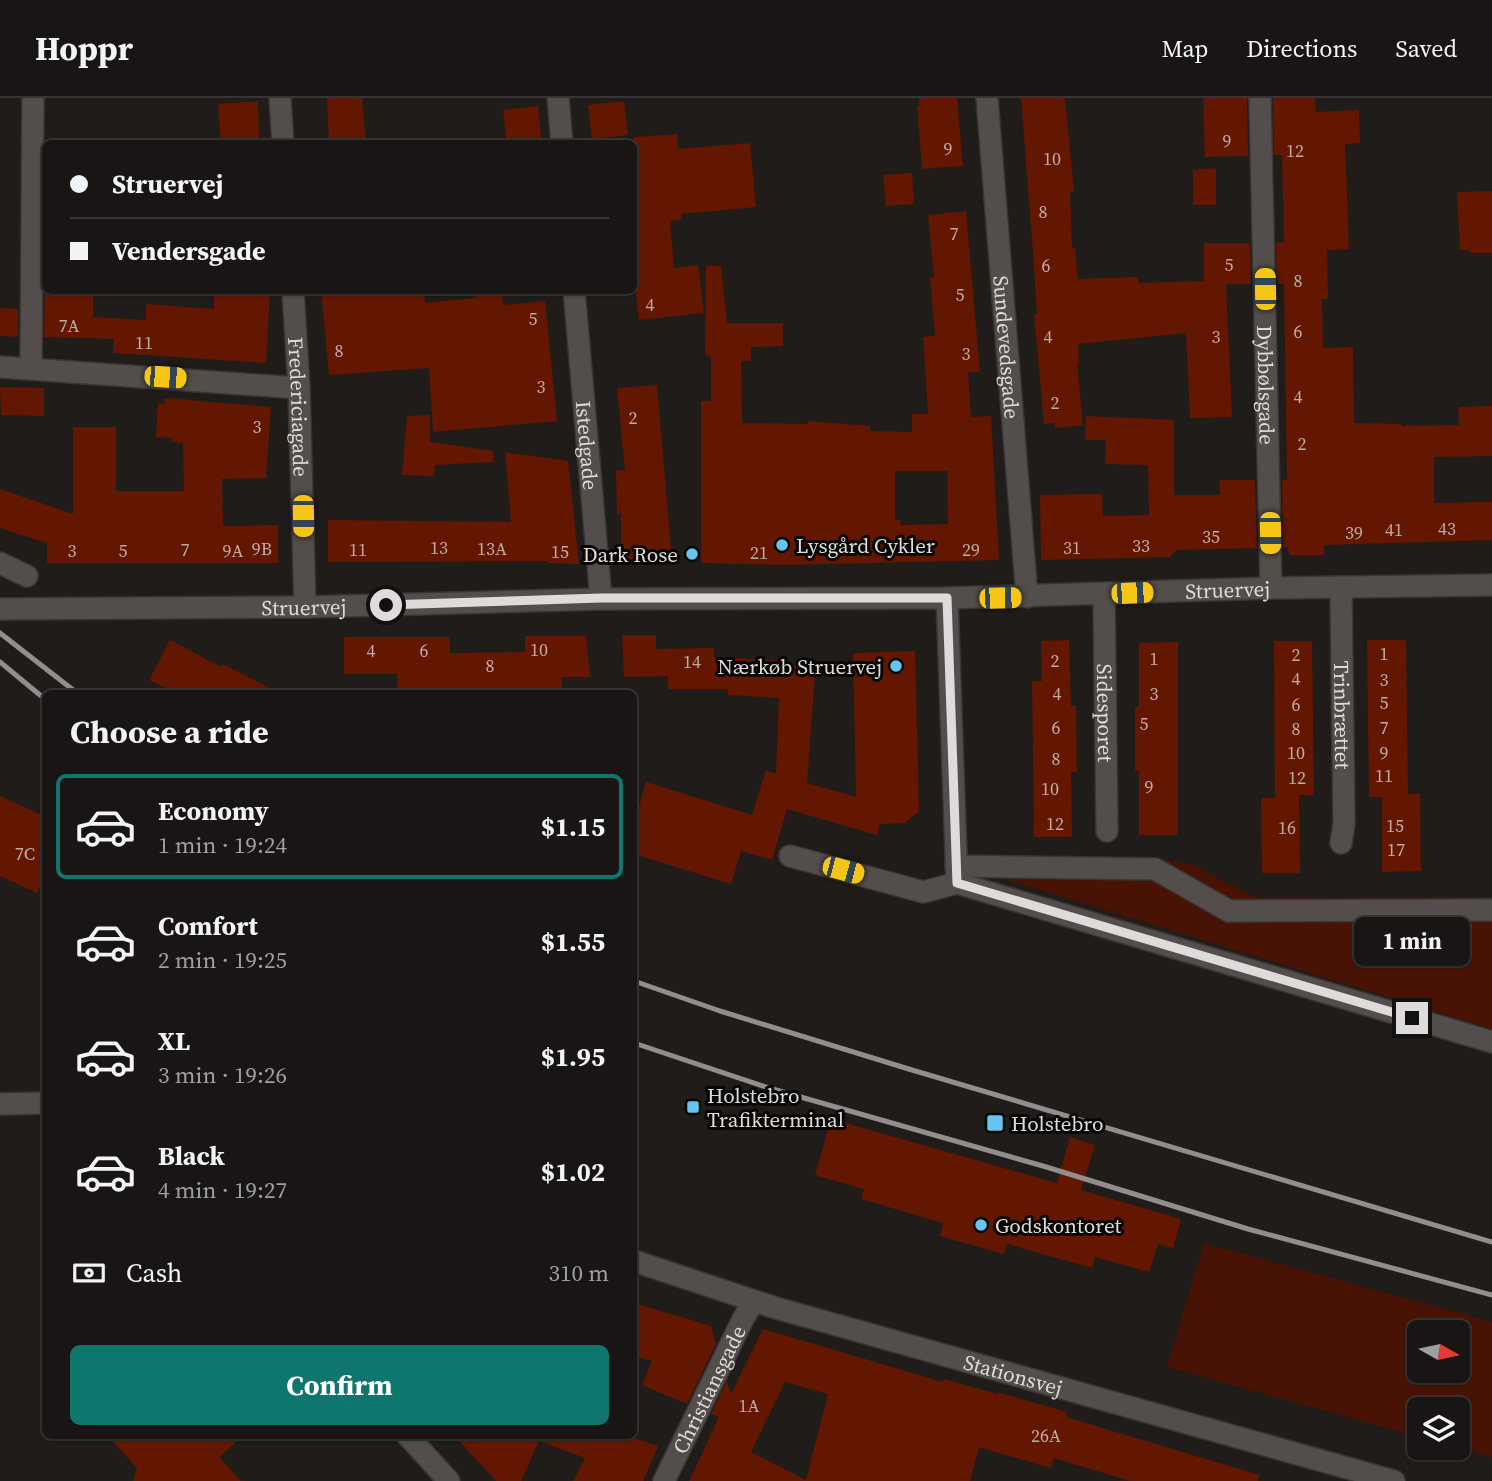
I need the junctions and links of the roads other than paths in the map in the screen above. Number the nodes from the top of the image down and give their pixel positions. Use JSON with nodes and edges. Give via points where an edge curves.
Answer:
{"nodes":[{"id":1,"x":33,"y":98,"type":"edge"},
{"id":2,"x":280,"y":98,"type":"edge"},
{"id":3,"x":558,"y":98,"type":"edge"},
{"id":4,"x":987,"y":98,"type":"edge"},
{"id":5,"x":1260,"y":98,"type":"edge"},
{"id":6,"x":283,"y":140,"type":"edge"},
{"id":7,"x":562,"y":140,"type":"edge"},
{"id":8,"x":293,"y":294,"type":"edge"},
{"id":9,"x":575,"y":294,"type":"edge"},
{"id":10,"x":0,"y":367,"type":"edge"},
{"id":11,"x":31,"y":367,"type":"junction"},
{"id":12,"x":299,"y":388,"type":"junction"},
{"id":13,"x":0,"y":563,"type":"edge"},
{"id":14,"x":27,"y":576,"type":"dead end"},
{"id":15,"x":1492,"y":585,"type":"edge"},
{"id":16,"x":1341,"y":587,"type":"junction"},
{"id":17,"x":1271,"y":588,"type":"junction"},
{"id":18,"x":1104,"y":594,"type":"junction"},
{"id":19,"x":1027,"y":597,"type":"junction"},
{"id":20,"x":601,"y":598,"type":"junction"},
{"id":21,"x":947,"y":598,"type":"junction"},
{"id":22,"x":305,"y":607,"type":"junction"},
{"id":23,"x":0,"y":609,"type":"edge"},
{"id":24,"x":1107,"y":831,"type":"dead end"},
{"id":25,"x":1341,"y":843,"type":"dead end"},
{"id":26,"x":790,"y":856,"type":"dead end"},
{"id":27,"x":956,"y":874,"type":"junction"},
{"id":28,"x":1492,"y":910,"type":"edge"},
{"id":29,"x":1492,"y":1042,"type":"edge"},
{"id":30,"x":42,"y":1103,"type":"edge"},
{"id":31,"x":0,"y":1104,"type":"edge"},
{"id":32,"x":637,"y":1262,"type":"edge"},
{"id":33,"x":754,"y":1301,"type":"junction"},
{"id":34,"x":411,"y":1439,"type":"edge"},
{"id":35,"x":1361,"y":1477,"type":"edge"},
{"id":36,"x":449,"y":1481,"type":"edge"},
{"id":37,"x":664,"y":1481,"type":"edge"},
{"id":38,"x":1394,"y":1481,"type":"edge"}],
"edges":[{"from":1,"to":11,"type":"street"},
{"from":2,"to":6,"type":"street"},
{"from":3,"to":7,"type":"street"},
{"from":4,"to":19,"type":"street","name":"Sundevedsgade"},
{"from":5,"to":17,"type":"street","name":"Dybbølsgade"},
{"from":8,"to":12,"type":"street","name":"Fredericiagade"},
{"from":9,"to":20,"type":"street","name":"Istedgade"},
{"from":10,"to":11,"type":"street"},
{"from":11,"to":12,"type":"street"},
{"from":12,"to":22,"type":"street","name":"Fredericiagade"},
{"from":13,"to":14,"type":"street"},
{"from":15,"to":16,"type":"street","name":"Struervej"},
{"from":16,"to":17,"type":"street","name":"Struervej"},
{"from":16,"to":25,"type":"street","name":"Trinbrættet"},
{"from":17,"to":18,"type":"street","name":"Struervej"},
{"from":18,"to":19,"type":"street","name":"Struervej"},
{"from":18,"to":24,"type":"street","name":"Sidesporet"},
{"from":19,"to":21,"type":"street","name":"Struervej"},
{"from":20,"to":21,"type":"street","name":"Struervej"},
{"from":20,"to":22,"type":"street","name":"Struervej"},
{"from":21,"to":27,"type":"street"},
{"from":22,"to":23,"type":"street","name":"Struervej"},
{"from":26,"to":27,"type":"street","via":[[923,892]]},
{"from":27,"to":28,"type":"street","via":[[1155,869],[1229,911]]},
{"from":27,"to":29,"type":"street"},
{"from":30,"to":31,"type":"street"},
{"from":32,"to":33,"type":"street","name":"Stationsvej"},
{"from":33,"to":35,"type":"street","name":"Stationsvej"},
{"from":33,"to":37,"type":"street","name":"Christiansgade"},
{"from":34,"to":36,"type":"street"},
{"from":35,"to":38,"type":"street","name":"Stationsvej"}]}
